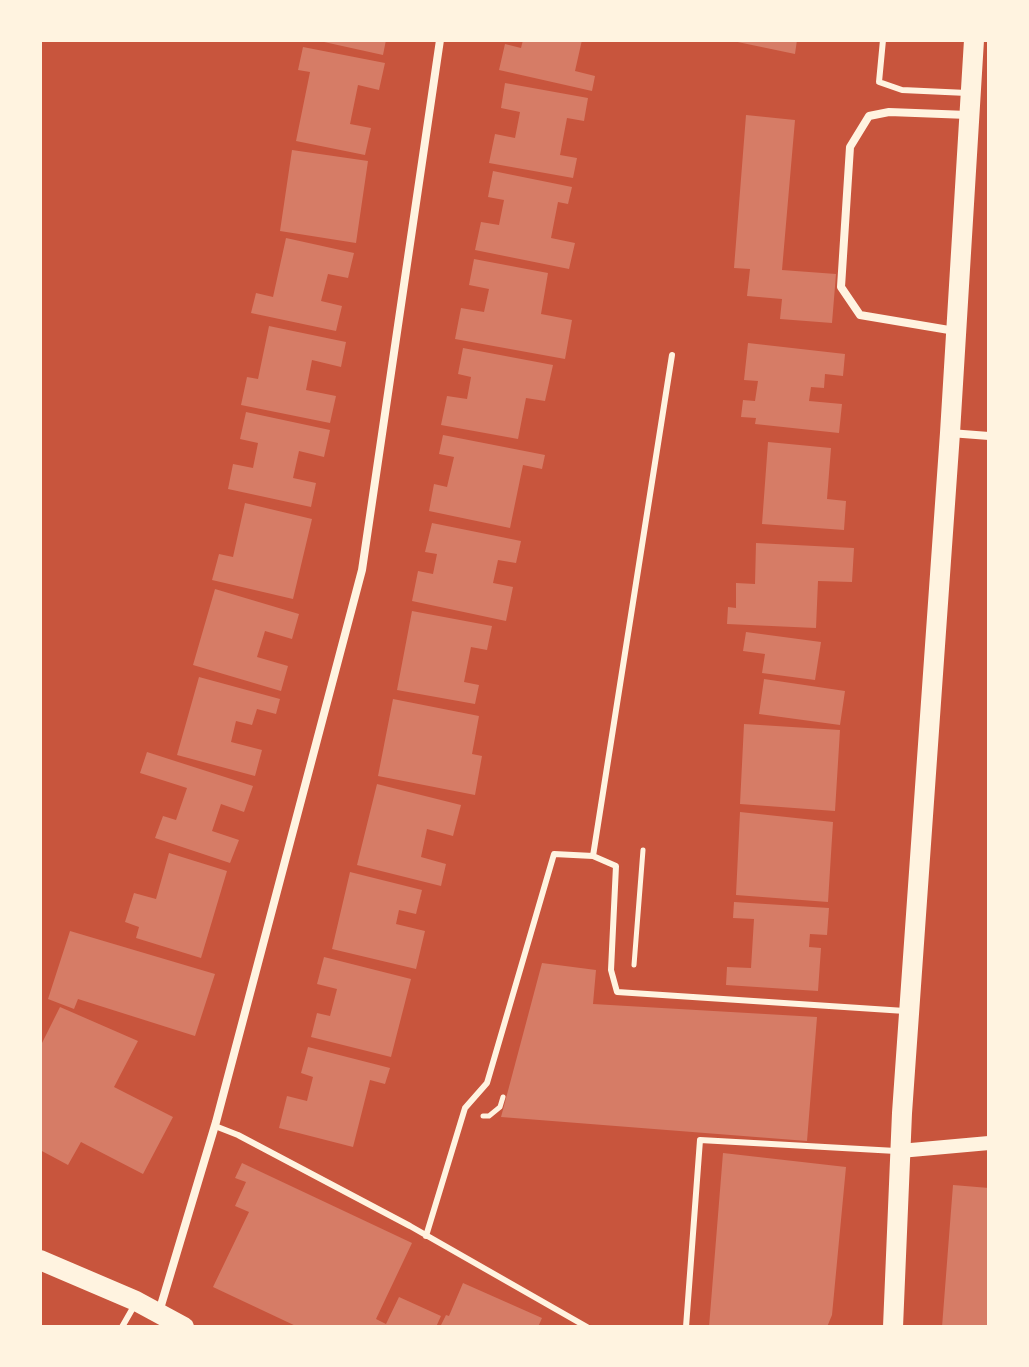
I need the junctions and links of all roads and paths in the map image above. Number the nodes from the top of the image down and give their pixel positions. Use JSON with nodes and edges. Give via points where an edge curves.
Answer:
{"nodes":[{"id":1,"x":440,"y":40,"type":"edge"},
{"id":2,"x":883,"y":40,"type":"edge"},
{"id":3,"x":974,"y":40,"type":"edge"},
{"id":4,"x":970,"y":93,"type":"junction"},
{"id":5,"x":969,"y":115,"type":"junction"},
{"id":6,"x":956,"y":331,"type":"junction"},
{"id":7,"x":672,"y":355,"type":"dead end"},
{"id":8,"x":950,"y":433,"type":"junction"},
{"id":9,"x":989,"y":436,"type":"edge"},
{"id":10,"x":643,"y":850,"type":"dead end"},
{"id":11,"x":593,"y":856,"type":"junction"},
{"id":12,"x":634,"y":965,"type":"dead end"},
{"id":13,"x":909,"y":1011,"type":"junction"},
{"id":14,"x":215,"y":1126,"type":"junction"},
{"id":15,"x":989,"y":1143,"type":"edge"},
{"id":16,"x":900,"y":1151,"type":"junction"},
{"id":17,"x":426,"y":1236,"type":"junction"},
{"id":18,"x":40,"y":1260,"type":"edge"},
{"id":19,"x":136,"y":1301,"type":"junction"},
{"id":20,"x":159,"y":1313,"type":"junction"},
{"id":21,"x":122,"y":1327,"type":"edge"},
{"id":22,"x":184,"y":1327,"type":"edge"},
{"id":23,"x":587,"y":1327,"type":"edge"},
{"id":24,"x":686,"y":1327,"type":"edge"},
{"id":25,"x":893,"y":1327,"type":"edge"}],
"edges":[{"from":1,"to":14,"type":"street","via":[[362,570]]},
{"from":2,"to":4,"type":"lane","via":[[879,82],[902,90]]},
{"from":3,"to":4,"type":"main road"},
{"from":4,"to":5,"type":"main road"},
{"from":5,"to":6,"type":"main road"},
{"from":5,"to":6,"type":"street","via":[[869,116],[850,147],[841,287],[860,315]]},
{"from":6,"to":8,"type":"main road"},
{"from":7,"to":11,"type":"lane"},
{"from":8,"to":9,"type":"street"},
{"from":8,"to":13,"type":"main road"},
{"from":10,"to":12,"type":"path"},
{"from":11,"to":13,"type":"lane","via":[[616,866],[611,970],[617,992]]},
{"from":11,"to":17,"type":"lane","via":[[554,854],[487,1083],[465,1108]]},
{"from":13,"to":16,"type":"main road"},
{"from":14,"to":17,"type":"lane"},
{"from":14,"to":20,"type":"street"},
{"from":15,"to":16,"type":"street"},
{"from":16,"to":24,"type":"lane","via":[[700,1140]]},
{"from":16,"to":25,"type":"main road"},
{"from":17,"to":23,"type":"lane"},
{"from":18,"to":19,"type":"main road"},
{"from":19,"to":20,"type":"main road"},
{"from":19,"to":21,"type":"lane"},
{"from":20,"to":22,"type":"main road"}]}
